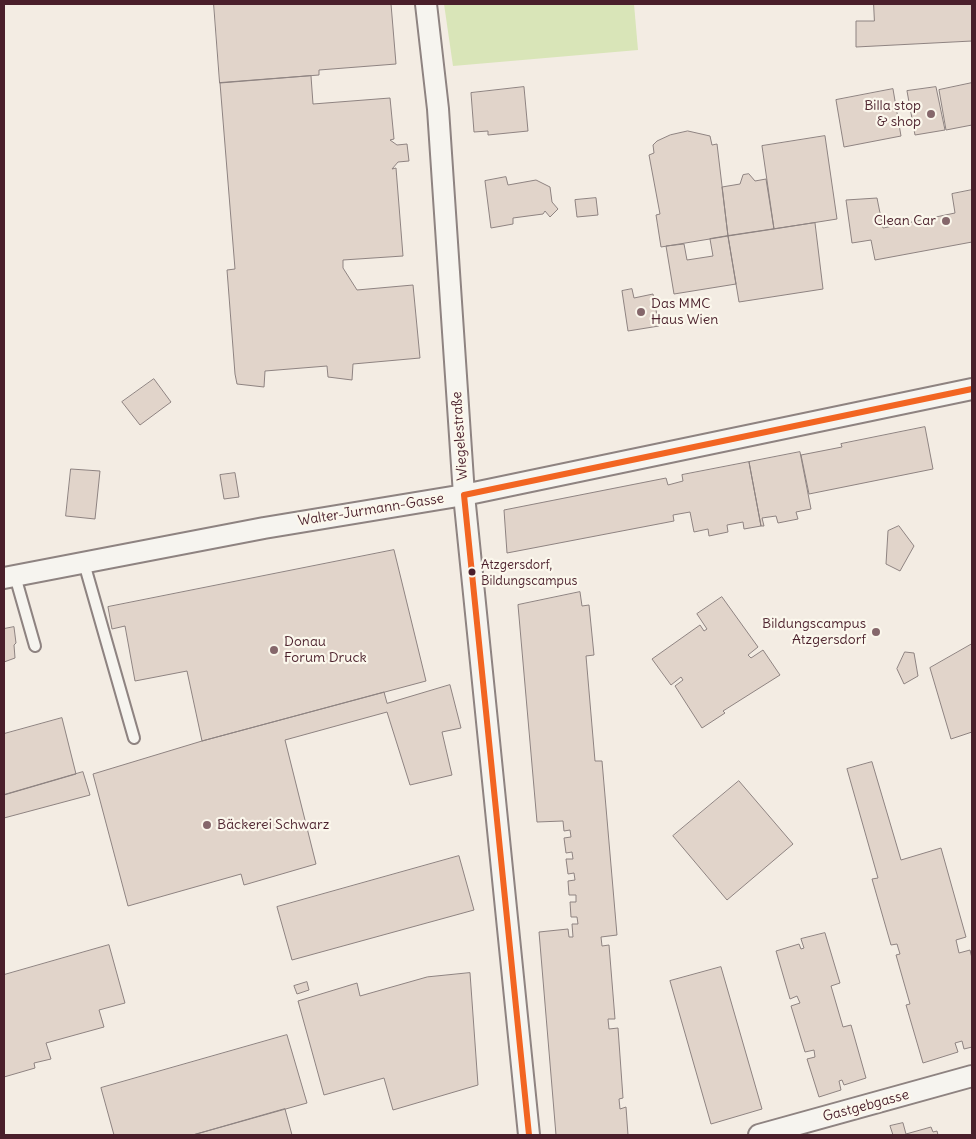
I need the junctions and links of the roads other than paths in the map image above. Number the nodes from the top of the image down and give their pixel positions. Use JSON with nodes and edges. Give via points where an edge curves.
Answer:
{"nodes":[{"id":1,"x":426,"y":4,"type":"edge"},
{"id":2,"x":972,"y":388,"type":"edge"},
{"id":3,"x":464,"y":495,"type":"junction"},
{"id":4,"x":84,"y":563,"type":"junction"},
{"id":5,"x":9,"y":578,"type":"edge"},
{"id":6,"x":35,"y":646,"type":"dead end"},
{"id":7,"x":134,"y":738,"type":"dead end"},
{"id":8,"x":972,"y":1076,"type":"edge"},
{"id":9,"x":529,"y":1135,"type":"edge"},
{"id":10,"x":759,"y":1135,"type":"edge"}],
"edges":[{"from":1,"to":3,"type":"street","name":"Wiegelestraße","via":[[439,119]]},
{"from":2,"to":3,"type":"street","name":"Walter-Jurmann-Gasse"},
{"from":3,"to":4,"type":"street","name":"Walter-Jurmann-Gasse","via":[[264,528]]},
{"from":3,"to":9,"type":"street","name":"Wiegelestraße"},
{"from":4,"to":5,"type":"street","name":"Walter-Jurmann-Gasse"},
{"from":4,"to":7,"type":"lane"},
{"from":5,"to":6,"type":"lane"},
{"from":8,"to":10,"type":"street","name":"Gastgebgasse"}]}
